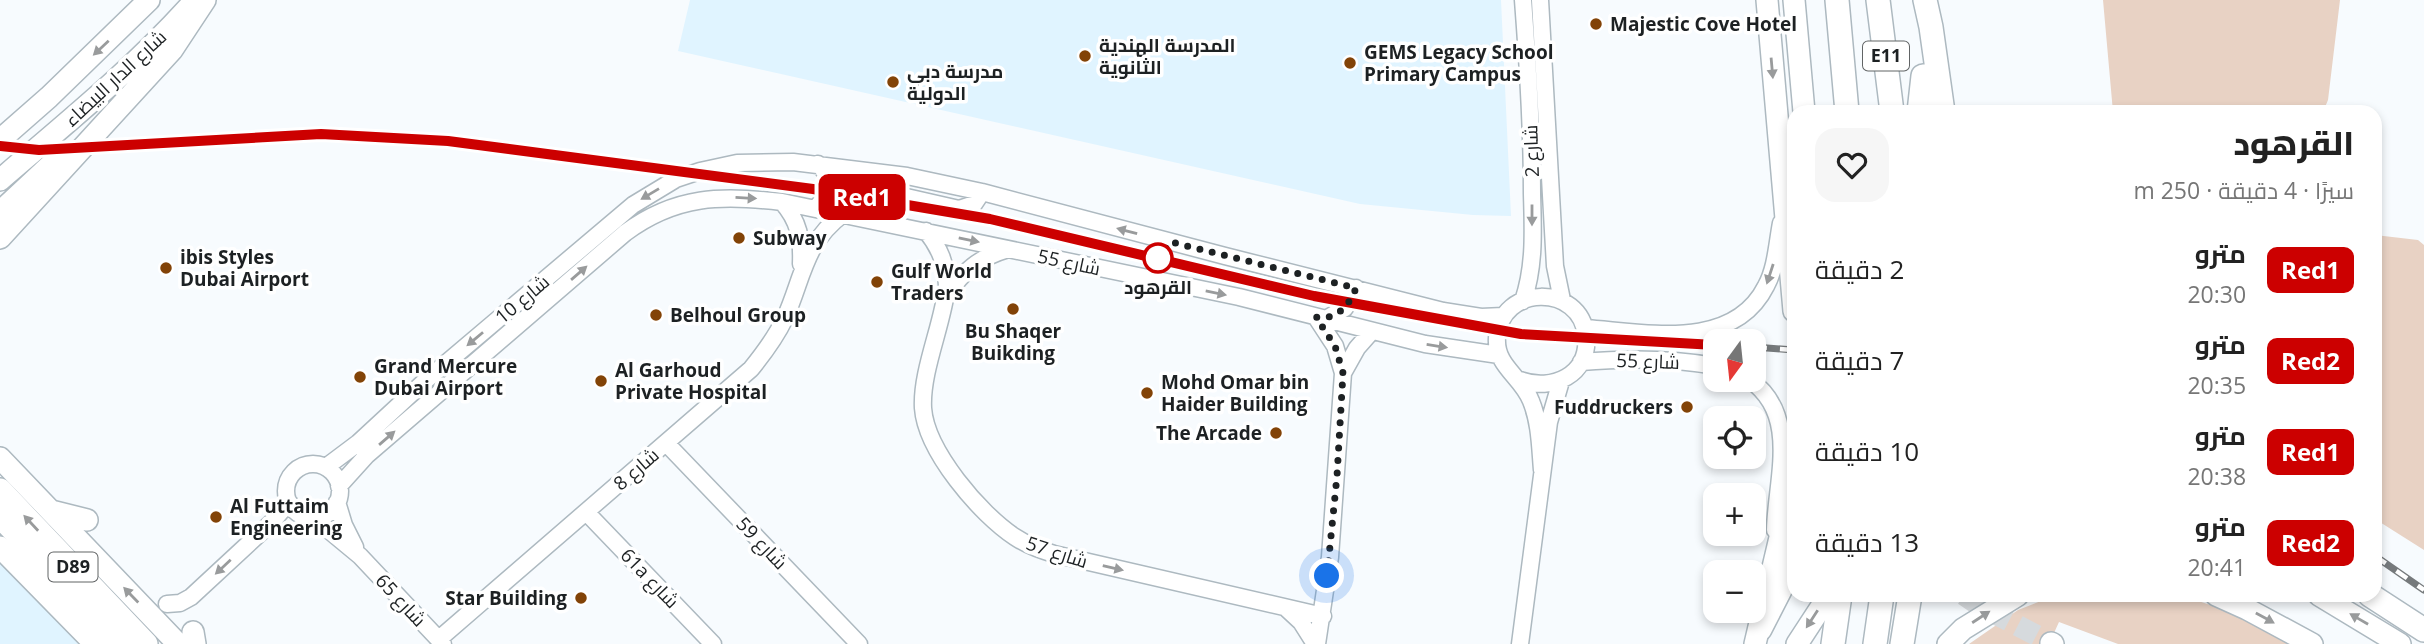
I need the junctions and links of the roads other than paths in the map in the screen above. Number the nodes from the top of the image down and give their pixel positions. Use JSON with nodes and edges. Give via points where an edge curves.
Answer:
{"nodes":[{"id":1,"x":149,"y":0,"type":"edge"},
{"id":2,"x":195,"y":0,"type":"edge"},
{"id":3,"x":205,"y":0,"type":"edge"},
{"id":4,"x":1523,"y":0,"type":"edge"},
{"id":5,"x":1539,"y":0,"type":"edge"},
{"id":6,"x":1767,"y":0,"type":"edge"},
{"id":7,"x":1794,"y":0,"type":"edge"},
{"id":8,"x":1837,"y":0,"type":"edge"},
{"id":9,"x":1878,"y":0,"type":"edge"},
{"id":10,"x":1916,"y":0,"type":"edge"},
{"id":11,"x":1925,"y":0,"type":"edge"},
{"id":12,"x":1923,"y":76,"type":"junction"},
{"id":13,"x":1803,"y":105,"type":"edge"},
{"id":14,"x":1846,"y":105,"type":"edge"},
{"id":15,"x":1891,"y":105,"type":"edge"},
{"id":16,"x":1920,"y":105,"type":"edge"},
{"id":17,"x":1926,"y":105,"type":"edge"},
{"id":18,"x":1942,"y":105,"type":"edge"},
{"id":19,"x":0,"y":139,"type":"edge"},
{"id":20,"x":85,"y":144,"type":"junction"},
{"id":21,"x":818,"y":164,"type":"junction"},
{"id":22,"x":1,"y":180,"type":"edge"},
{"id":23,"x":982,"y":192,"type":"junction"},
{"id":24,"x":782,"y":202,"type":"junction"},
{"id":25,"x":678,"y":204,"type":"joint"},
{"id":26,"x":1783,"y":207,"type":"junction"},
{"id":27,"x":816,"y":208,"type":"junction"},
{"id":28,"x":0,"y":212,"type":"edge"},
{"id":29,"x":843,"y":214,"type":"junction"},
{"id":30,"x":877,"y":221,"type":"junction"},
{"id":31,"x":926,"y":231,"type":"junction"},
{"id":32,"x":0,"y":238,"type":"edge"},
{"id":33,"x":1787,"y":245,"type":"edge"},
{"id":34,"x":1009,"y":248,"type":"junction"},
{"id":35,"x":800,"y":274,"type":"junction"},
{"id":36,"x":1356,"y":288,"type":"junction"},
{"id":37,"x":946,"y":298,"type":"junction"},
{"id":38,"x":1562,"y":300,"type":"junction"},
{"id":39,"x":1523,"y":301,"type":"junction"},
{"id":40,"x":1503,"y":316,"type":"junction"},
{"id":41,"x":1321,"y":318,"type":"junction"},
{"id":42,"x":1585,"y":328,"type":"junction"},
{"id":43,"x":1372,"y":331,"type":"junction"},
{"id":44,"x":1499,"y":355,"type":"junction"},
{"id":45,"x":1581,"y":362,"type":"junction"},
{"id":46,"x":1703,"y":365,"type":"edge"},
{"id":47,"x":1343,"y":373,"type":"junction"},
{"id":48,"x":1520,"y":380,"type":"junction"},
{"id":49,"x":1561,"y":381,"type":"junction"},
{"id":50,"x":1763,"y":392,"type":"edge"},
{"id":51,"x":666,"y":443,"type":"junction"},
{"id":52,"x":0,"y":458,"type":"edge"},
{"id":53,"x":326,"y":467,"type":"junction"},
{"id":54,"x":1542,"y":470,"type":"junction"},
{"id":55,"x":0,"y":490,"type":"edge"},
{"id":56,"x":338,"y":494,"type":"junction"},
{"id":57,"x":287,"y":495,"type":"junction"},
{"id":58,"x":1787,"y":509,"type":"edge"},
{"id":59,"x":50,"y":510,"type":"junction"},
{"id":60,"x":586,"y":512,"type":"junction"},
{"id":61,"x":0,"y":516,"type":"edge"},
{"id":62,"x":314,"y":518,"type":"junction"},
{"id":63,"x":87,"y":520,"type":"dead end"},
{"id":64,"x":0,"y":547,"type":"edge"},
{"id":65,"x":360,"y":556,"type":"junction"},
{"id":66,"x":1776,"y":558,"type":"junction"},
{"id":67,"x":1787,"y":566,"type":"edge"},
{"id":68,"x":1824,"y":602,"type":"edge"},
{"id":69,"x":1839,"y":602,"type":"edge"},
{"id":70,"x":1881,"y":602,"type":"edge"},
{"id":71,"x":1909,"y":602,"type":"edge"},
{"id":72,"x":2007,"y":602,"type":"edge"},
{"id":73,"x":2232,"y":602,"type":"edge"},
{"id":74,"x":2331,"y":602,"type":"edge"},
{"id":75,"x":2381,"y":602,"type":"edge"},
{"id":76,"x":167,"y":604,"type":"dead end"},
{"id":77,"x":1286,"y":608,"type":"junction"},
{"id":78,"x":1323,"y":616,"type":"junction"},
{"id":79,"x":2424,"y":630,"type":"edge"},
{"id":80,"x":1758,"y":636,"type":"edge"},
{"id":81,"x":188,"y":640,"type":"edge"},
{"id":82,"x":441,"y":642,"type":"edge"},
{"id":83,"x":95,"y":644,"type":"edge"},
{"id":84,"x":121,"y":644,"type":"edge"},
{"id":85,"x":146,"y":644,"type":"edge"},
{"id":86,"x":713,"y":644,"type":"edge"},
{"id":87,"x":859,"y":644,"type":"edge"},
{"id":88,"x":1316,"y":644,"type":"edge"},
{"id":89,"x":1520,"y":644,"type":"edge"},
{"id":90,"x":1742,"y":644,"type":"edge"},
{"id":91,"x":1797,"y":644,"type":"edge"},
{"id":92,"x":1833,"y":644,"type":"edge"},
{"id":93,"x":1875,"y":644,"type":"edge"},
{"id":94,"x":1902,"y":644,"type":"edge"},
{"id":95,"x":1948,"y":644,"type":"edge"},
{"id":96,"x":2312,"y":644,"type":"edge"},
{"id":97,"x":2400,"y":644,"type":"edge"}],
"edges":[{"from":1,"to":19,"type":"main road","name":"شارع الدار البيضاء","one_way":true},
{"from":2,"to":22,"type":"main road","name":"شارع الدار البيضاء","via":[[134,64]]},
{"from":3,"to":20,"type":"main road","via":[[172,50]]},
{"from":4,"to":39,"type":"street","name":"شارع 2","one_way":true,"via":[[1532,143],[1532,266]]},
{"from":5,"to":38,"type":"street","name":"شارع 2","via":[[1555,266]]},
{"from":6,"to":26,"type":"main road","one_way":true},
{"from":7,"to":13,"type":"main road"},
{"from":8,"to":14,"type":"highway","number":"E11"},
{"from":9,"to":15,"type":"highway","number":"E11"},
{"from":10,"to":12,"type":"highway"},
{"from":11,"to":18,"type":"highway"},
{"from":12,"to":16,"type":"highway"},
{"from":12,"to":17,"type":"highway"},
{"from":20,"to":28,"type":"main road","via":[[45,168]]},
{"from":20,"to":32,"type":"main road"},
{"from":21,"to":23,"type":"street"},
{"from":21,"to":27,"type":"street","via":[[828,185]]},
{"from":21,"to":53,"type":"street","name":"شارع 10","one_way":true,"via":[[764,161],[709,168],[676,179],[633,205]]},
{"from":23,"to":30,"type":"street","via":[[974,204],[959,209],[880,191],[868,204]]},
{"from":36,"to":23,"type":"street","one_way":true},
{"from":25,"to":24,"type":"street","name":"شارع 55","one_way":true,"via":[[747,197]]},
{"from":24,"to":27,"type":"street","name":"شارع 55"},
{"from":24,"to":35,"type":"street","name":"شارع 8","via":[[801,235]]},
{"from":56,"to":25,"type":"street","name":"شارع 10","one_way":true,"via":[[367,455],[625,233]]},
{"from":26,"to":33,"type":"main road"},
{"from":26,"to":42,"type":"street","name":"شارع 55","one_way":true,"via":[[1767,286],[1735,321],[1689,333]]},
{"from":27,"to":29,"type":"street","name":"شارع 55"},
{"from":29,"to":30,"type":"street","name":"شارع 55"},
{"from":29,"to":35,"type":"street","name":"شارع 8","via":[[816,240]]},
{"from":30,"to":31,"type":"street","name":"شارع 55"},
{"from":31,"to":34,"type":"street","name":"شارع 55","one_way":true},
{"from":31,"to":37,"type":"street","name":"شارع 57","via":[[942,256]]},
{"from":34,"to":37,"type":"street","name":"شارع 57","via":[[977,261]]},
{"from":34,"to":41,"type":"street","name":"شارع 55","one_way":true},
{"from":35,"to":51,"type":"street","name":"شارع 8","via":[[784,321],[762,355]]},
{"from":36,"to":40,"type":"street","via":[[1443,311]]},
{"from":36,"to":41,"type":"street","via":[[1345,307]]},
{"from":37,"to":77,"type":"street","name":"شارع 57","one_way":true,"via":[[924,392],[926,424],[948,470],[1000,526],[1016,539],[1054,554]]},
{"from":38,"to":39,"type":"street","via":[[1540,295]]},
{"from":38,"to":42,"type":"street","via":[[1580,316]]},
{"from":39,"to":40,"type":"street"},
{"from":40,"to":44,"type":"street","via":[[1497,335]]},
{"from":41,"to":43,"type":"street","name":"شارع 55"},
{"from":41,"to":47,"type":"street"},
{"from":42,"to":45,"type":"street"},
{"from":43,"to":44,"type":"street","name":"شارع 55","one_way":true},
{"from":43,"to":47,"type":"street"},
{"from":44,"to":48,"type":"street"},
{"from":45,"to":46,"type":"street","name":"شارع 55","via":[[1617,358]]},
{"from":45,"to":49,"type":"street"},
{"from":47,"to":78,"type":"street"},
{"from":48,"to":49,"type":"street","via":[[1541,385]]},
{"from":48,"to":54,"type":"street","via":[[1536,414]]},
{"from":49,"to":54,"type":"street"},
{"from":50,"to":66,"type":"street","via":[[1782,430]]},
{"from":51,"to":60,"type":"street","name":"شارع 8"},
{"from":51,"to":87,"type":"street","name":"شارع 59"},
{"from":52,"to":59,"type":"main road"},
{"from":53,"to":56,"type":"street","via":[[337,478]]},
{"from":53,"to":57,"type":"street","via":[[302,466],[291,475]]},
{"from":54,"to":89,"type":"street"},
{"from":85,"to":55,"type":"highway","number":"D89","one_way":true},
{"from":56,"to":62,"type":"street","via":[[328,513]]},
{"from":56,"to":65,"type":"street","name":"شارع 65","via":[[344,525]]},
{"from":57,"to":62,"type":"street","via":[[295,511]]},
{"from":57,"to":76,"type":"street","one_way":true,"via":[[272,522],[191,597]]},
{"from":58,"to":66,"type":"main road"},
{"from":59,"to":63,"type":"main road"},
{"from":81,"to":59,"type":"main road","one_way":true},
{"from":60,"to":82,"type":"street","name":"شارع 8"},
{"from":60,"to":86,"type":"street","name":"61a شارع"},
{"from":61,"to":84,"type":"highway","number":"D89"},
{"from":62,"to":65,"type":"street","name":"شارع 65"},
{"from":64,"to":83,"type":"main road"},
{"from":65,"to":82,"type":"street","name":"شارع 65"},
{"from":66,"to":80,"type":"main road"},
{"from":67,"to":80,"type":"highway"},
{"from":68,"to":91,"type":"main road","one_way":true},
{"from":69,"to":92,"type":"highway"},
{"from":70,"to":93,"type":"highway"},
{"from":71,"to":94,"type":"highway"},
{"from":95,"to":72,"type":"main road","one_way":true},
{"from":73,"to":96,"type":"main road","one_way":true},
{"from":97,"to":74,"type":"main road","one_way":true},
{"from":75,"to":79,"type":"highway"},
{"from":77,"to":78,"type":"street","name":"شارع 57"},
{"from":77,"to":88,"type":"street"},
{"from":78,"to":88,"type":"street"},
{"from":80,"to":90,"type":"main road"}]}
